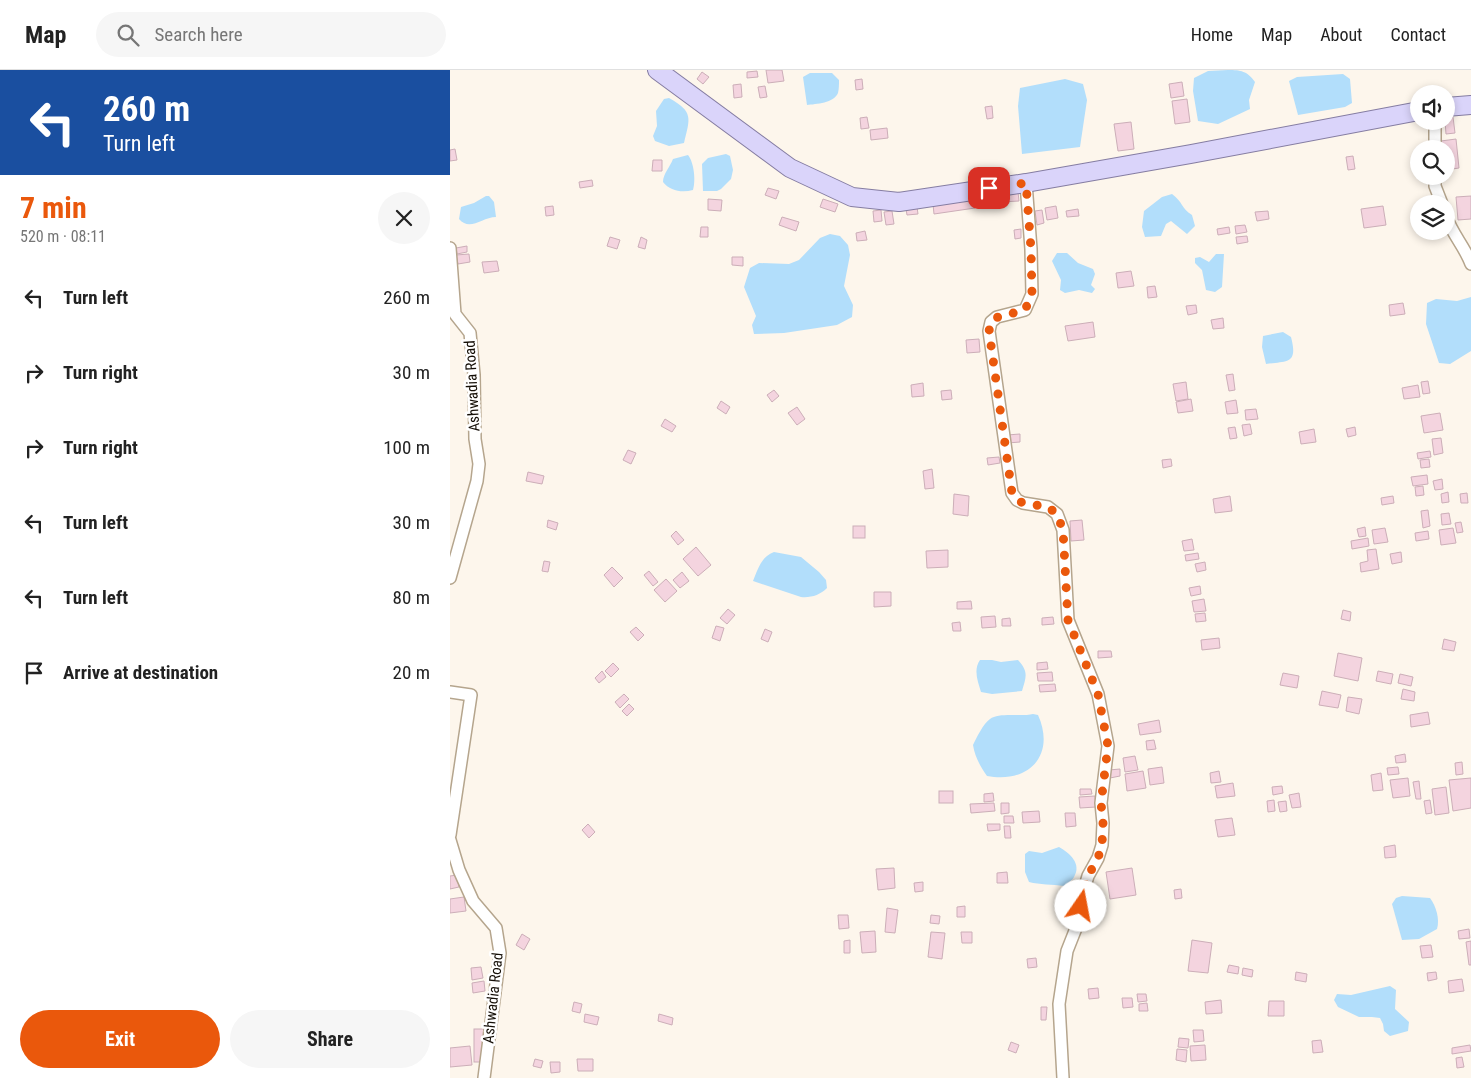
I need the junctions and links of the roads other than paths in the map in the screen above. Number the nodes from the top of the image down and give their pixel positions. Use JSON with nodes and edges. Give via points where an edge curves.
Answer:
{"nodes":[{"id":1,"x":657,"y":70,"type":"edge"},
{"id":2,"x":1471,"y":105,"type":"edge"},
{"id":3,"x":1455,"y":106,"type":"edge"},
{"id":4,"x":1410,"y":113,"type":"edge"},
{"id":5,"x":1026,"y":183,"type":"junction"},
{"id":6,"x":1455,"y":234,"type":"edge"},
{"id":7,"x":450,"y":248,"type":"edge"},
{"id":8,"x":1471,"y":264,"type":"edge"},
{"id":9,"x":450,"y":578,"type":"edge"},
{"id":10,"x":450,"y":692,"type":"edge"},
{"id":11,"x":450,"y":835,"type":"edge"},
{"id":12,"x":450,"y":840,"type":"edge"},
{"id":13,"x":484,"y":1078,"type":"edge"},
{"id":14,"x":1063,"y":1078,"type":"edge"}],
"edges":[{"from":1,"to":5,"type":"main road","via":[[790,168],[852,197],[898,202]]},
{"from":2,"to":3,"type":"main road"},
{"from":4,"to":5,"type":"main road"},
{"from":5,"to":14,"type":"street","via":[[1032,294],[1025,310],[998,317],[991,322],[989,331],[1012,493],[1023,503],[1048,507],[1057,514],[1063,530],[1068,620],[1098,694],[1108,746],[1101,803],[1102,845],[1088,876],[1080,918],[1067,951],[1059,1004]]},
{"from":6,"to":8,"type":"street"},
{"from":7,"to":9,"type":"street","name":"Ashwadia Road","via":[[455,314],[470,333],[479,464]]},
{"from":10,"to":11,"type":"street","via":[[471,694]]},
{"from":12,"to":13,"type":"street","name":"Ashwadia Road","via":[[473,901],[496,928],[500,953]]}]}
